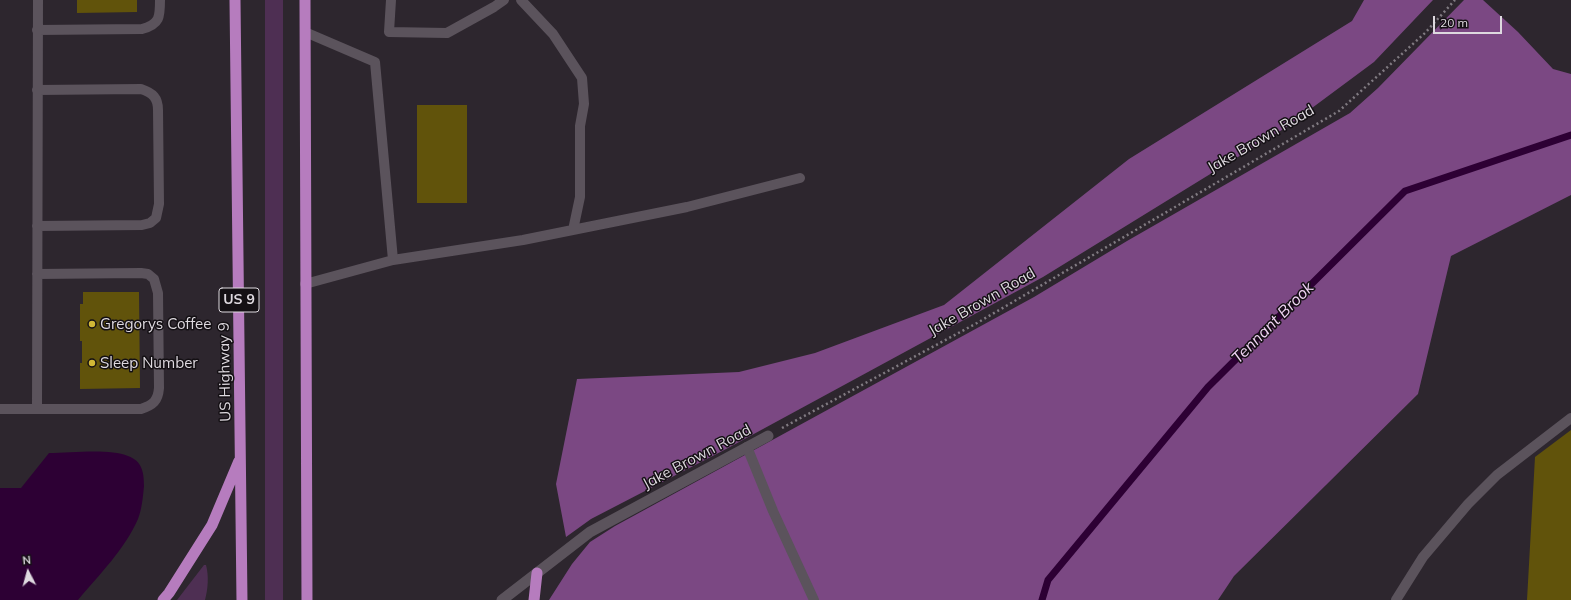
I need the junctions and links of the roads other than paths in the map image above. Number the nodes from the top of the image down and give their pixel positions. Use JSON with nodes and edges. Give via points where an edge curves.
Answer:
{"nodes":[{"id":1,"x":38,"y":0,"type":"edge"},
{"id":2,"x":160,"y":0,"type":"edge"},
{"id":3,"x":235,"y":0,"type":"edge"},
{"id":4,"x":305,"y":0,"type":"edge"},
{"id":5,"x":390,"y":0,"type":"edge"},
{"id":6,"x":504,"y":0,"type":"edge"},
{"id":7,"x":521,"y":0,"type":"edge"},
{"id":8,"x":38,"y":30,"type":"junction"},
{"id":9,"x":305,"y":32,"type":"junction"},
{"id":10,"x":37,"y":90,"type":"junction"},
{"id":11,"x":800,"y":178,"type":"dead end"},
{"id":12,"x":37,"y":226,"type":"junction"},
{"id":13,"x":573,"y":230,"type":"junction"},
{"id":14,"x":393,"y":260,"type":"junction"},
{"id":15,"x":37,"y":274,"type":"junction"},
{"id":16,"x":305,"y":284,"type":"junction"},
{"id":17,"x":0,"y":409,"type":"edge"},
{"id":18,"x":37,"y":409,"type":"junction"},
{"id":19,"x":1571,"y":418,"type":"edge"},
{"id":20,"x":768,"y":436,"type":"road end"},
{"id":21,"x":747,"y":447,"type":"junction"},
{"id":22,"x":241,"y":457,"type":"junction"},
{"id":23,"x":537,"y":573,"type":"junction"},
{"id":24,"x":163,"y":600,"type":"edge"},
{"id":25,"x":242,"y":600,"type":"edge"},
{"id":26,"x":307,"y":600,"type":"edge"},
{"id":27,"x":502,"y":600,"type":"edge"},
{"id":28,"x":534,"y":600,"type":"edge"},
{"id":29,"x":814,"y":600,"type":"edge"},
{"id":30,"x":1396,"y":600,"type":"edge"}],
"edges":[{"from":1,"to":8,"type":"lane"},
{"from":2,"to":8,"type":"lane","via":[[156,23],[142,30]]},
{"from":3,"to":22,"type":"highway","name":"US Highway 9","number":"US 9"},
{"from":4,"to":9,"type":"highway"},
{"from":5,"to":6,"type":"lane","via":[[389,32],[447,33]]},
{"from":7,"to":13,"type":"lane","via":[[553,34],[582,78],[584,104],[580,126],[580,197]]},
{"from":8,"to":10,"type":"lane"},
{"from":9,"to":14,"type":"lane","via":[[375,62]]},
{"from":9,"to":16,"type":"highway"},
{"from":10,"to":12,"type":"lane"},
{"from":10,"to":12,"type":"lane","via":[[141,89],[155,96],[158,103],[159,204],[156,218],[142,225]]},
{"from":11,"to":13,"type":"lane","via":[[688,207]]},
{"from":12,"to":15,"type":"lane"},
{"from":13,"to":14,"type":"lane"},
{"from":14,"to":16,"type":"lane"},
{"from":15,"to":18,"type":"lane"},
{"from":15,"to":18,"type":"lane","via":[[141,272],[154,279],[158,293],[159,388],[155,402],[142,409]]},
{"from":16,"to":26,"type":"highway"},
{"from":17,"to":18,"type":"lane"},
{"from":19,"to":30,"type":"lane","via":[[1497,475],[1468,504],[1423,557]]},
{"from":20,"to":21,"type":"street","name":"Jake Brown Road"},
{"from":21,"to":23,"type":"street","name":"Jake Brown Road","via":[[590,532]]},
{"from":21,"to":29,"type":"lane"},
{"from":22,"to":24,"type":"highway","via":[[212,525]]},
{"from":22,"to":25,"type":"highway","name":"US Highway 9","number":"US 9"},
{"from":23,"to":27,"type":"street","name":"Jake Brown Road"},
{"from":23,"to":28,"type":"highway"}]}
